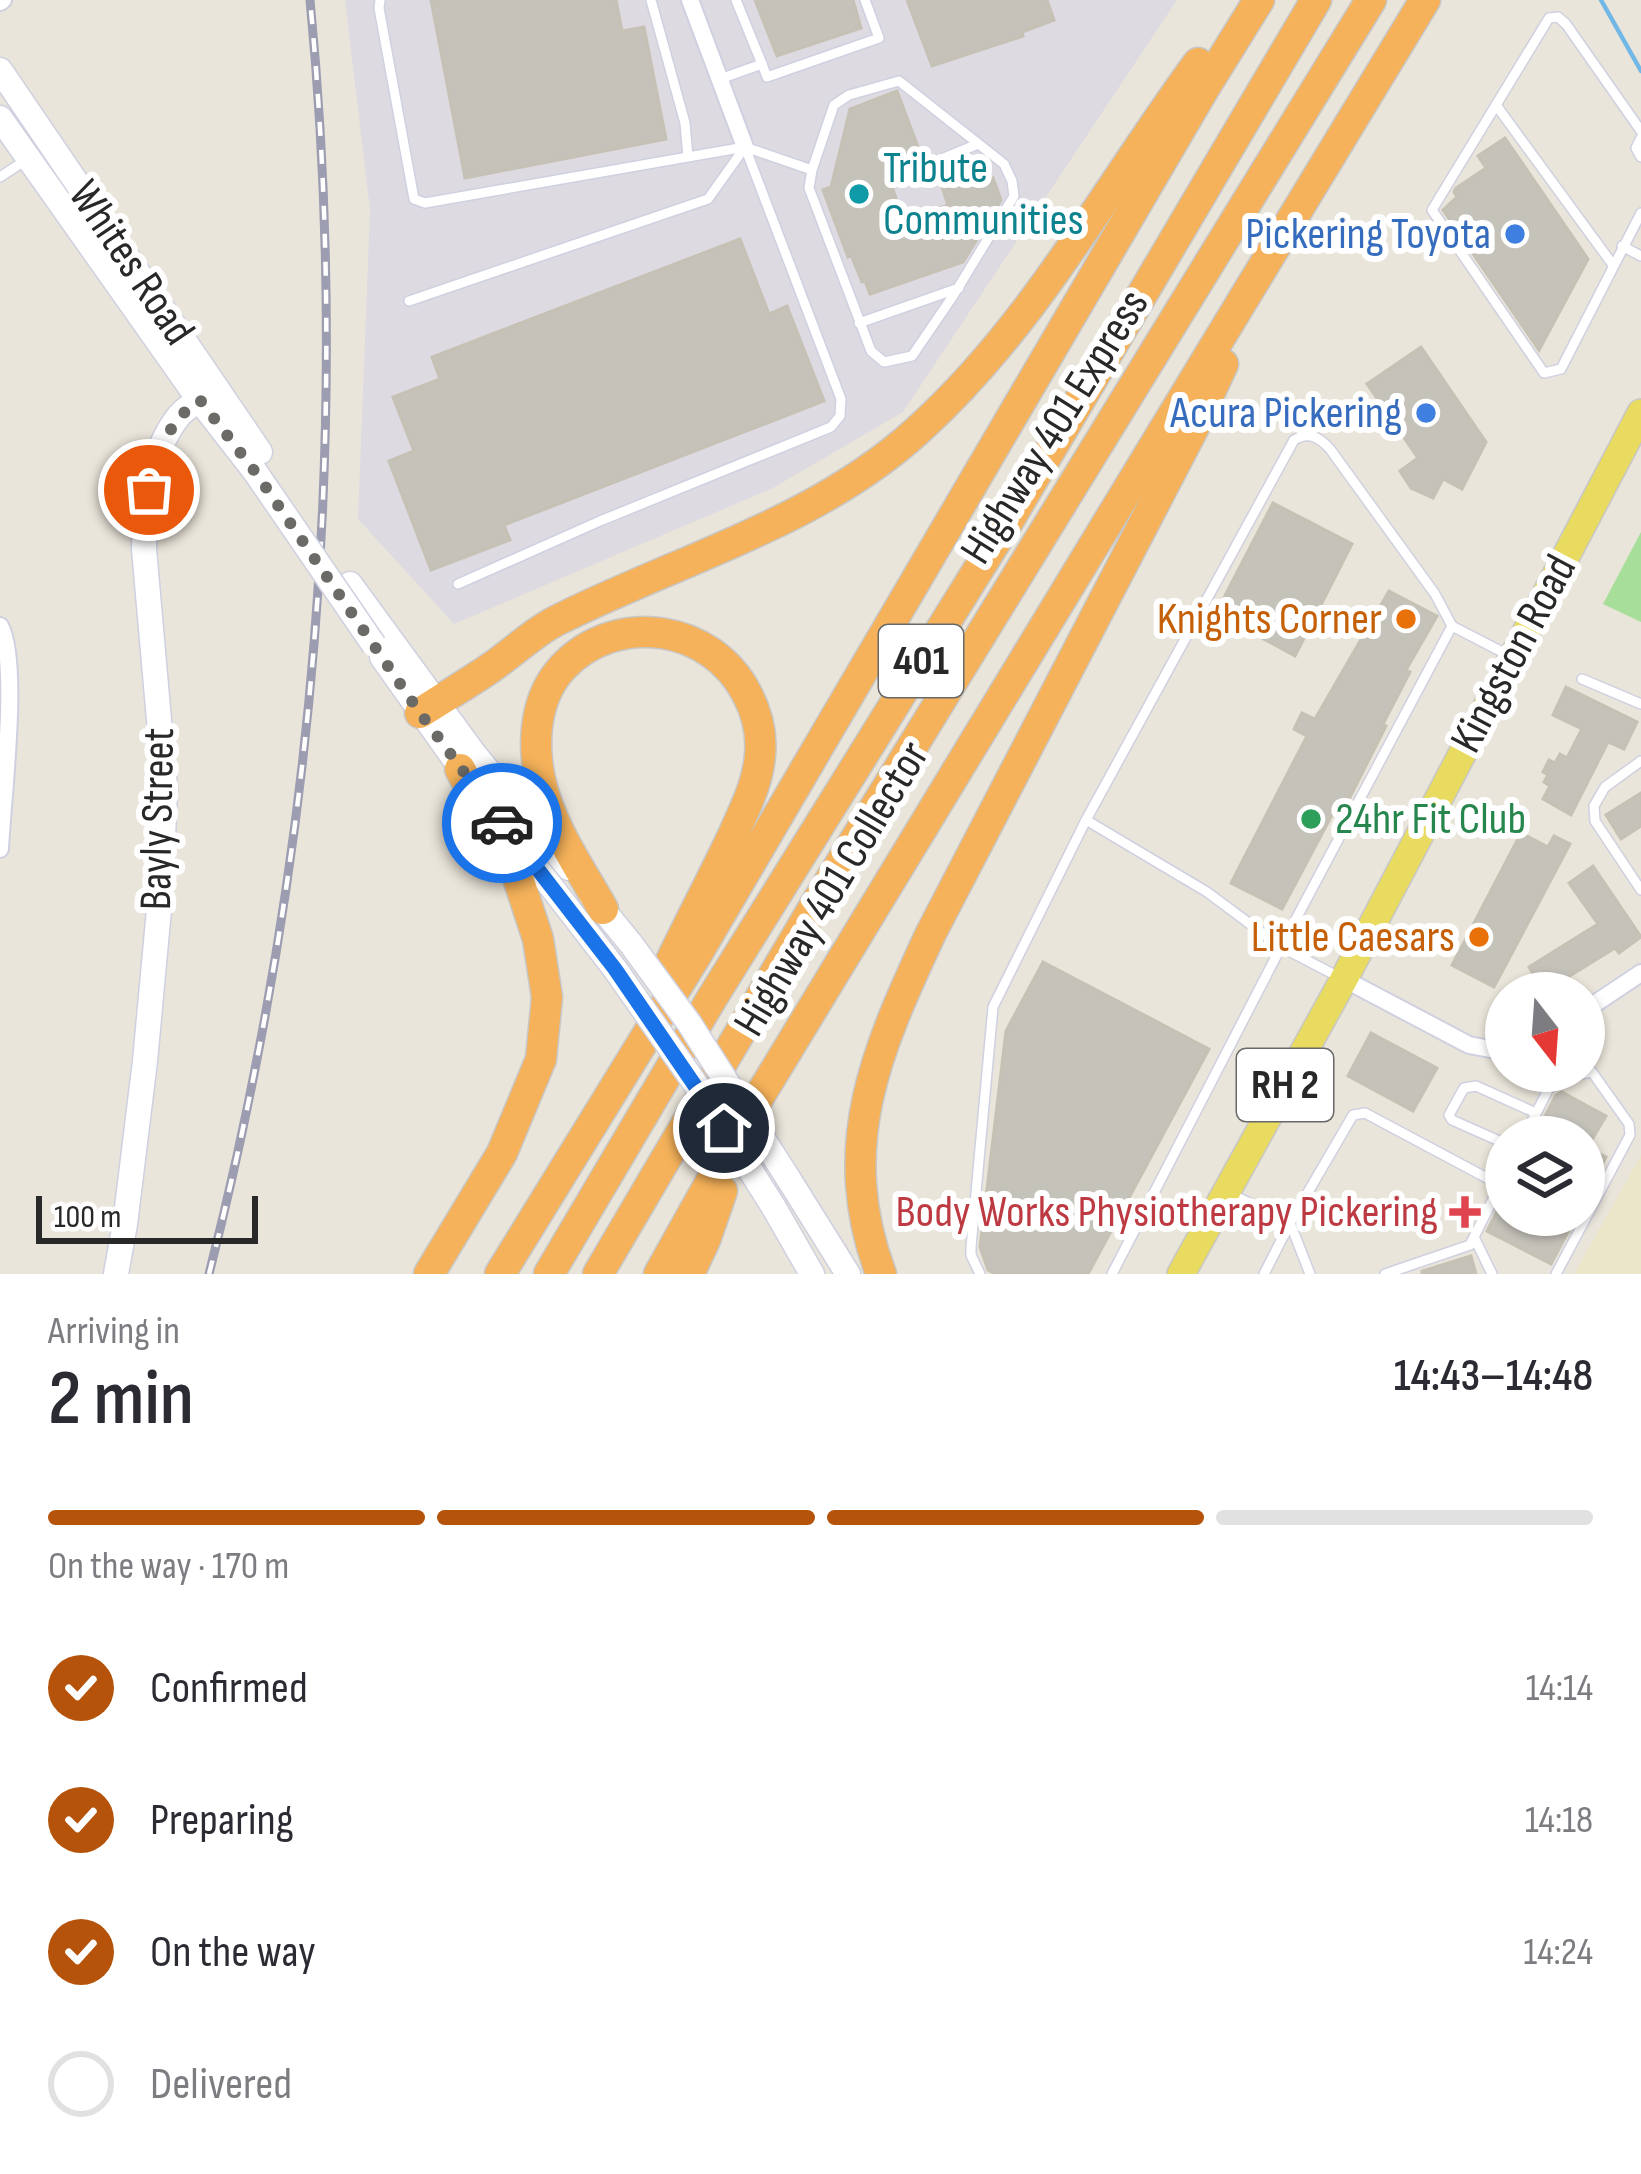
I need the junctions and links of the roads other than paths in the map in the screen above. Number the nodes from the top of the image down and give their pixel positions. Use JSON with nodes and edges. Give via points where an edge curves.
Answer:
{"nodes":[{"id":1,"x":380,"y":0,"type":"edge"},
{"id":2,"x":651,"y":0,"type":"edge"},
{"id":3,"x":690,"y":0,"type":"edge"},
{"id":4,"x":736,"y":0,"type":"edge"},
{"id":5,"x":865,"y":0,"type":"edge"},
{"id":6,"x":1245,"y":0,"type":"edge"},
{"id":7,"x":1259,"y":0,"type":"edge"},
{"id":8,"x":1316,"y":0,"type":"edge"},
{"id":9,"x":1371,"y":0,"type":"edge"},
{"id":10,"x":1425,"y":0,"type":"edge"},
{"id":11,"x":762,"y":64,"type":"junction"},
{"id":12,"x":0,"y":70,"type":"edge"},
{"id":13,"x":720,"y":80,"type":"junction"},
{"id":14,"x":1496,"y":105,"type":"junction"},
{"id":15,"x":0,"y":118,"type":"edge"},
{"id":16,"x":1641,"y":135,"type":"edge"},
{"id":17,"x":978,"y":144,"type":"junction"},
{"id":18,"x":745,"y":147,"type":"junction"},
{"id":19,"x":688,"y":157,"type":"junction"},
{"id":20,"x":1641,"y":157,"type":"edge"},
{"id":21,"x":28,"y":158,"type":"junction"},
{"id":22,"x":812,"y":170,"type":"junction"},
{"id":23,"x":0,"y":177,"type":"edge"},
{"id":24,"x":898,"y":177,"type":"dead end"},
{"id":25,"x":1641,"y":213,"type":"edge"},
{"id":26,"x":1282,"y":237,"type":"junction"},
{"id":27,"x":1622,"y":247,"type":"junction"},
{"id":28,"x":1641,"y":256,"type":"edge"},
{"id":29,"x":1612,"y":265,"type":"junction"},
{"id":30,"x":959,"y":287,"type":"junction"},
{"id":31,"x":409,"y":301,"type":"dead end"},
{"id":32,"x":859,"y":323,"type":"junction"},
{"id":33,"x":209,"y":395,"type":"junction"},
{"id":34,"x":1641,"y":413,"type":"edge"},
{"id":35,"x":458,"y":584,"type":"dead end"},
{"id":36,"x":0,"y":626,"type":"edge"},
{"id":37,"x":1452,"y":626,"type":"junction"},
{"id":38,"x":1512,"y":658,"type":"junction"},
{"id":39,"x":1582,"y":679,"type":"dead end"},
{"id":40,"x":1641,"y":704,"type":"edge"},
{"id":41,"x":428,"y":708,"type":"junction"},
{"id":42,"x":1641,"y":761,"type":"edge"},
{"id":43,"x":460,"y":769,"type":"junction"},
{"id":44,"x":1086,"y":820,"type":"junction"},
{"id":45,"x":0,"y":849,"type":"edge"},
{"id":46,"x":1641,"y":890,"type":"edge"},
{"id":47,"x":603,"y":909,"type":"junction"},
{"id":48,"x":1281,"y":947,"type":"junction"},
{"id":49,"x":1641,"y":973,"type":"edge"},
{"id":50,"x":1344,"y":980,"type":"junction"},
{"id":51,"x":1605,"y":998,"type":"edge"},
{"id":52,"x":1485,"y":1048,"type":"edge"},
{"id":53,"x":627,"y":1069,"type":"junction"},
{"id":54,"x":1605,"y":1090,"type":"edge"},
{"id":55,"x":1547,"y":1092,"type":"edge"},
{"id":56,"x":1536,"y":1113,"type":"junction"},
{"id":57,"x":748,"y":1115,"type":"junction"},
{"id":58,"x":1534,"y":1116,"type":"edge"},
{"id":59,"x":1485,"y":1135,"type":"edge"},
{"id":60,"x":1485,"y":1170,"type":"edge"},
{"id":61,"x":1226,"y":1191,"type":"junction"},
{"id":62,"x":1485,"y":1215,"type":"edge"},
{"id":63,"x":1290,"y":1223,"type":"junction"},
{"id":64,"x":1474,"y":1237,"type":"junction"},
{"id":65,"x":116,"y":1274,"type":"edge"},
{"id":66,"x":429,"y":1274,"type":"edge"},
{"id":67,"x":500,"y":1274,"type":"edge"},
{"id":68,"x":549,"y":1274,"type":"edge"},
{"id":69,"x":598,"y":1274,"type":"edge"},
{"id":70,"x":659,"y":1274,"type":"edge"},
{"id":71,"x":688,"y":1274,"type":"edge"},
{"id":72,"x":812,"y":1274,"type":"edge"},
{"id":73,"x":848,"y":1274,"type":"edge"},
{"id":74,"x":880,"y":1274,"type":"edge"},
{"id":75,"x":980,"y":1274,"type":"edge"},
{"id":76,"x":1112,"y":1274,"type":"edge"},
{"id":77,"x":1181,"y":1274,"type":"edge"},
{"id":78,"x":1264,"y":1274,"type":"edge"},
{"id":79,"x":1310,"y":1274,"type":"edge"},
{"id":80,"x":1385,"y":1274,"type":"edge"},
{"id":81,"x":1492,"y":1274,"type":"edge"},
{"id":82,"x":1556,"y":1274,"type":"edge"}],
"edges":[{"from":1,"to":19,"type":"lane","via":[[414,199]]},
{"from":2,"to":19,"type":"lane"},
{"from":3,"to":13,"type":"street"},
{"from":4,"to":11,"type":"lane"},
{"from":5,"to":11,"type":"lane","via":[[879,38],[767,77]]},
{"from":6,"to":41,"type":"highway","via":[[1034,302],[916,433],[776,524],[558,619]]},
{"from":7,"to":53,"type":"highway","name":"Highway 401 Collector","number":"401"},
{"from":8,"to":68,"type":"highway","name":"Highway 401 Express","number":"401"},
{"from":9,"to":69,"type":"highway","name":"Highway 401 Express","number":"401"},
{"from":10,"to":26,"type":"highway","name":"Highway 401 Collector","number":"401"},
{"from":11,"to":13,"type":"lane"},
{"from":12,"to":33,"type":"main road","name":"Whites Road"},
{"from":13,"to":18,"type":"street"},
{"from":14,"to":16,"type":"lane","via":[[1549,18],[1558,17]]},
{"from":14,"to":29,"type":"lane"},
{"from":14,"to":29,"type":"lane","via":[[1432,210],[1544,373],[1561,369]]},
{"from":15,"to":21,"type":"main road","name":"Whites Road"},
{"from":16,"to":20,"type":"lane"},
{"from":17,"to":22,"type":"lane","via":[[899,81],[835,105]]},
{"from":17,"to":24,"type":"lane"},
{"from":17,"to":30,"type":"lane","via":[[1004,164],[1014,196]]},
{"from":18,"to":19,"type":"lane"},
{"from":18,"to":22,"type":"lane"},
{"from":18,"to":31,"type":"lane","via":[[708,199]]},
{"from":18,"to":35,"type":"lane","via":[[841,399],[840,416],[830,427]]},
{"from":21,"to":23,"type":"lane"},
{"from":21,"to":33,"type":"main road","name":"Whites Road"},
{"from":22,"to":32,"type":"lane","via":[[809,188]]},
{"from":25,"to":27,"type":"lane"},
{"from":26,"to":57,"type":"highway","name":"Highway 401 Collector","number":"401"},
{"from":26,"to":74,"type":"highway","via":[[1192,431],[894,1011],[870,1081],[860,1155]]},
{"from":27,"to":28,"type":"lane"},
{"from":27,"to":29,"type":"lane"},
{"from":30,"to":32,"type":"lane"},
{"from":30,"to":32,"type":"lane","via":[[912,356],[884,362]]},
{"from":33,"to":41,"type":"main road","name":"Whites Road","bridge":true},
{"from":33,"to":65,"type":"main road","name":"Bayly Street","via":[[180,414],[170,432],[145,513],[166,788],[145,1061]]},
{"from":34,"to":38,"type":"main road","name":"Kingston Road","number":"RH 2"},
{"from":36,"to":45,"type":"street","via":[[9,683]]},
{"from":37,"to":38,"type":"lane"},
{"from":37,"to":44,"type":"lane","via":[[1330,449],[1310,435],[1294,440]]},
{"from":37,"to":48,"type":"lane"},
{"from":38,"to":50,"type":"main road","name":"Kingston Road","number":"RH 2"},
{"from":39,"to":40,"type":"lane"},
{"from":41,"to":43,"type":"main road","name":"Whites Road"},
{"from":41,"to":47,"type":"main road","name":"Whites Road"},
{"from":42,"to":46,"type":"lane","via":[[1605,787],[1594,806],[1595,821]]},
{"from":43,"to":66,"type":"highway","via":[[515,868],[547,997],[541,1058],[502,1153]]},
{"from":43,"to":72,"type":"main road","name":"Whites Road","bridge":true,"via":[[699,1089]]},
{"from":44,"to":48,"type":"lane"},
{"from":44,"to":75,"type":"lane","via":[[994,1006],[971,1247]]},
{"from":47,"to":53,"type":"highway","via":[[544,793],[538,715],[560,670],[590,646],[638,632],[689,639],[721,658],[744,687],[760,755],[747,804]]},
{"from":47,"to":73,"type":"main road","name":"Whites Road","bridge":true,"via":[[688,1023]]},
{"from":48,"to":50,"type":"lane"},
{"from":48,"to":76,"type":"lane"},
{"from":49,"to":51,"type":"street"},
{"from":50,"to":52,"type":"street"},
{"from":50,"to":61,"type":"main road","name":"Kingston Road","number":"RH 2"},
{"from":53,"to":67,"type":"highway","name":"Highway 401 Collector","number":"401"},
{"from":54,"to":82,"type":"lane","via":[[1630,1135]]},
{"from":55,"to":56,"type":"lane"},
{"from":56,"to":58,"type":"lane"},
{"from":56,"to":59,"type":"lane","via":[[1464,1088],[1449,1114]]},
{"from":57,"to":70,"type":"highway","name":"Highway 401 Collector","number":"401"},
{"from":57,"to":71,"type":"highway"},
{"from":60,"to":63,"type":"lane","via":[[1365,1113],[1353,1115]]},
{"from":61,"to":63,"type":"lane"},
{"from":61,"to":77,"type":"main road","name":"Kingston Road","number":"RH 2"},
{"from":62,"to":64,"type":"lane"},
{"from":63,"to":78,"type":"lane"},
{"from":63,"to":79,"type":"lane"},
{"from":64,"to":80,"type":"lane"},
{"from":64,"to":81,"type":"lane"}]}
